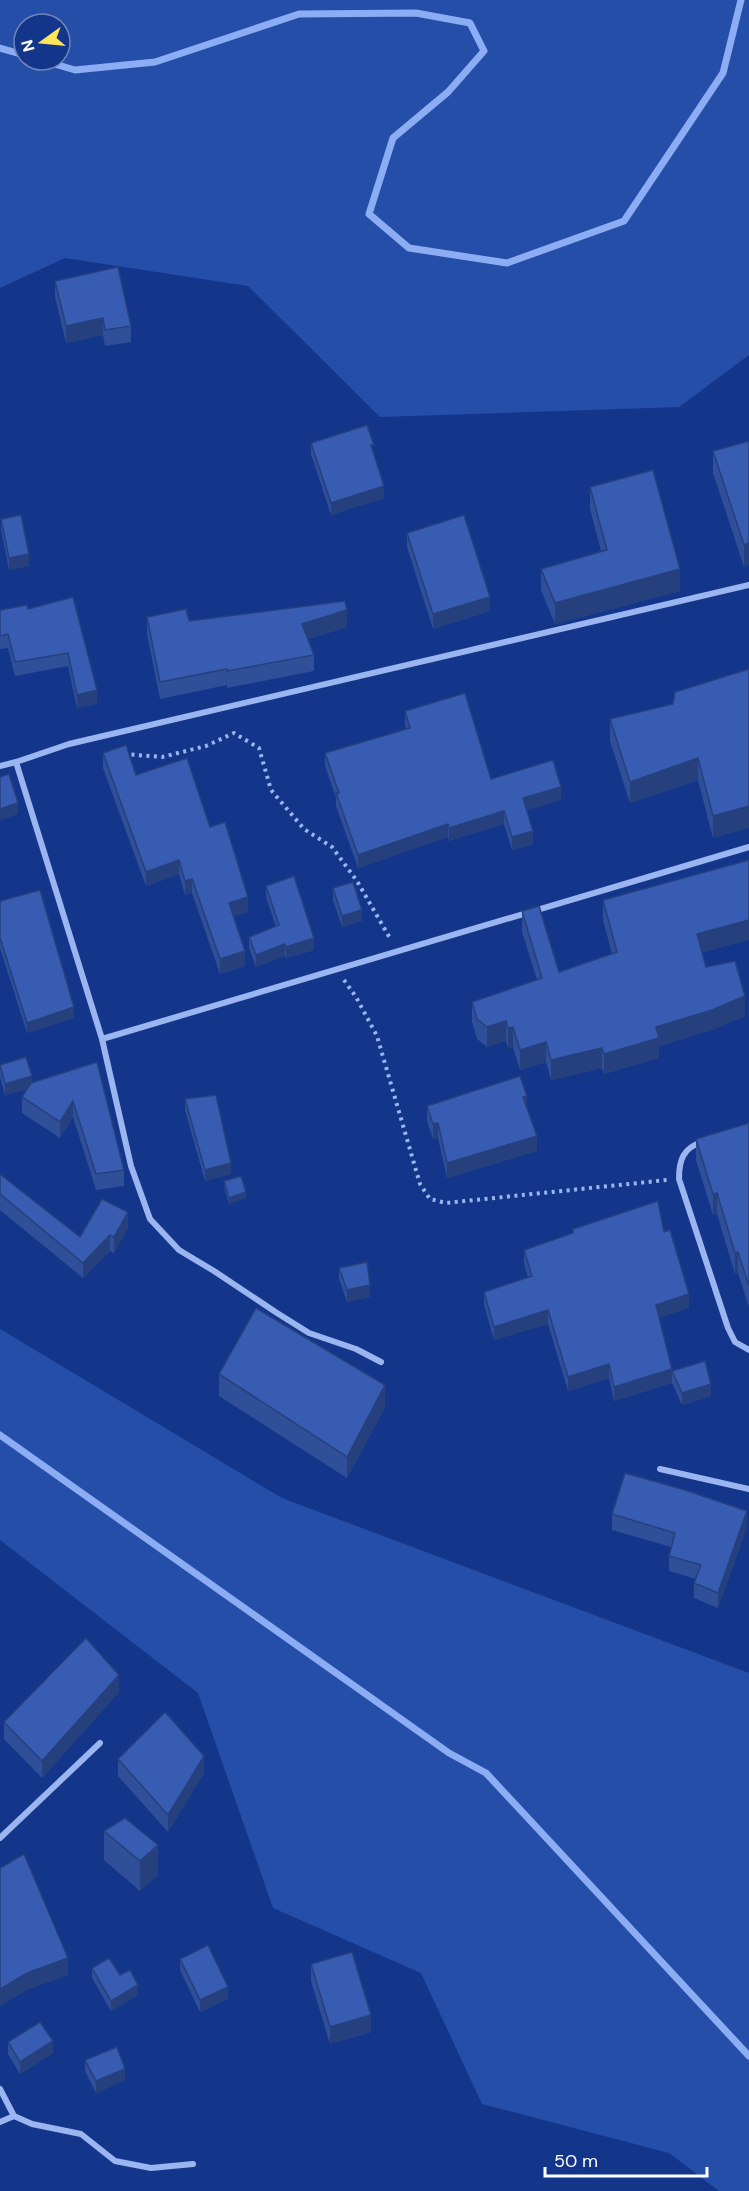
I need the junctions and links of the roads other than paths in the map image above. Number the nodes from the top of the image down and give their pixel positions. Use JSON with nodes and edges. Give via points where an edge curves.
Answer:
{"nodes":[{"id":1,"x":749,"y":585,"type":"edge"},
{"id":2,"x":16,"y":762,"type":"junction"},
{"id":3,"x":0,"y":766,"type":"edge"},
{"id":4,"x":749,"y":847,"type":"edge"},
{"id":5,"x":102,"y":1039,"type":"junction"},
{"id":6,"x":710,"y":1139,"type":"edge"},
{"id":7,"x":749,"y":1350,"type":"edge"},
{"id":8,"x":381,"y":1362,"type":"dead end"},
{"id":9,"x":660,"y":1469,"type":"dead end"},
{"id":10,"x":749,"y":1489,"type":"edge"},
{"id":11,"x":100,"y":1743,"type":"dead end"},
{"id":12,"x":0,"y":1838,"type":"edge"},
{"id":13,"x":0,"y":2089,"type":"edge"},
{"id":14,"x":14,"y":2116,"type":"junction"},
{"id":15,"x":0,"y":2122,"type":"edge"},
{"id":16,"x":194,"y":2164,"type":"dead end"}],
"edges":[{"from":1,"to":2,"type":"street","via":[[69,744]]},
{"from":2,"to":3,"type":"street"},
{"from":2,"to":5,"type":"street"},
{"from":4,"to":5,"type":"street"},
{"from":5,"to":8,"type":"street","via":[[131,1166],[150,1219],[178,1250],[309,1333]]},
{"from":6,"to":7,"type":"street","via":[[691,1145],[679,1165],[679,1179],[728,1328],[735,1342]]},
{"from":9,"to":10,"type":"street"},
{"from":11,"to":12,"type":"street"},
{"from":13,"to":14,"type":"street"},
{"from":14,"to":15,"type":"street"},
{"from":14,"to":16,"type":"street","via":[[32,2124],[81,2134],[115,2161],[129,2166]]}]}
